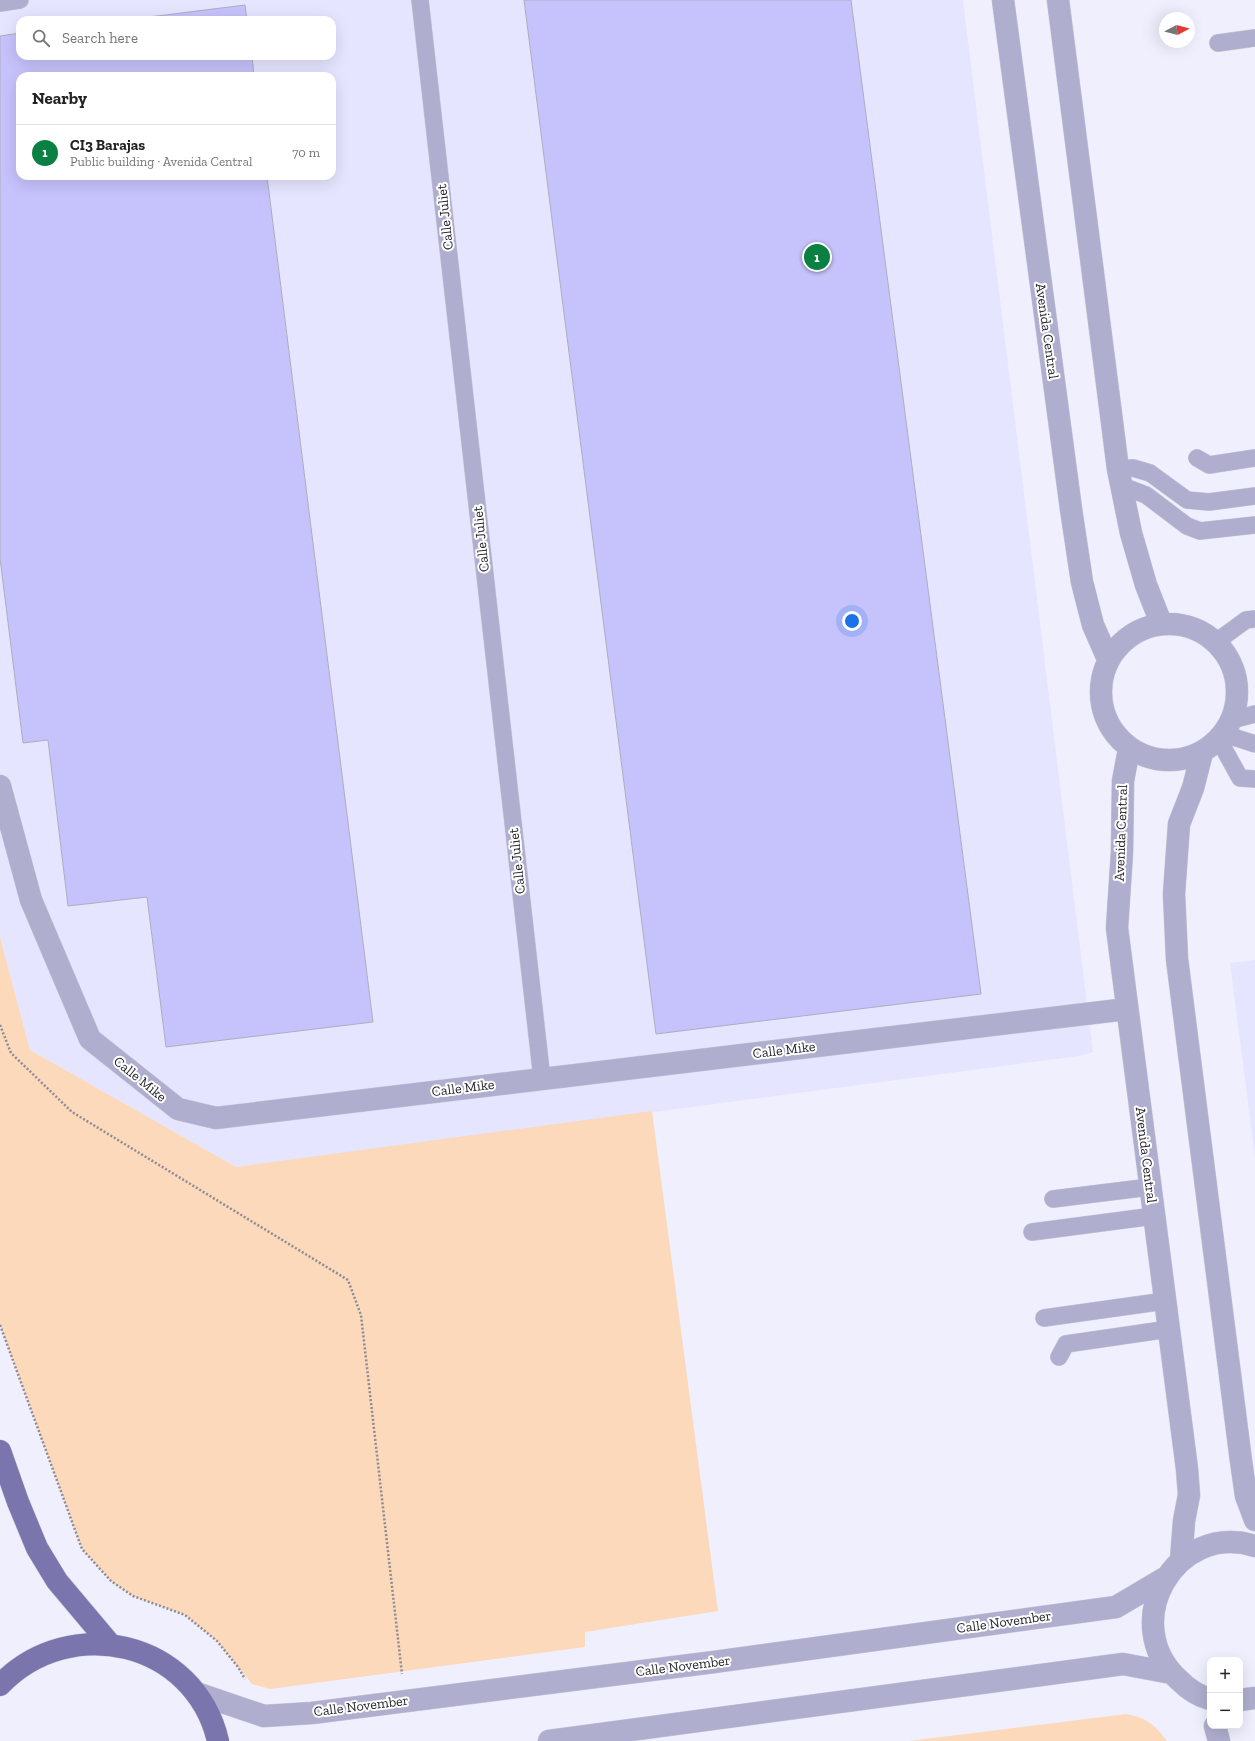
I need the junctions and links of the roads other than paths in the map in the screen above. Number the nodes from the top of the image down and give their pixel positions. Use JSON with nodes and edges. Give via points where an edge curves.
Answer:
{"nodes":[{"id":1,"x":20,"y":0,"type":"edge"},
{"id":2,"x":420,"y":0,"type":"edge"},
{"id":3,"x":1003,"y":0,"type":"edge"},
{"id":4,"x":1058,"y":0,"type":"edge"},
{"id":5,"x":0,"y":3,"type":"edge"},
{"id":6,"x":1255,"y":38,"type":"edge"},
{"id":7,"x":1218,"y":43,"type":"dead end"},
{"id":8,"x":1196,"y":458,"type":"dead end"},
{"id":9,"x":1255,"y":458,"type":"edge"},
{"id":10,"x":1120,"y":477,"type":"junction"},
{"id":11,"x":1255,"y":496,"type":"edge"},
{"id":12,"x":1255,"y":525,"type":"edge"},
{"id":13,"x":1255,"y":618,"type":"edge"},
{"id":14,"x":1161,"y":623,"type":"junction"},
{"id":15,"x":1216,"y":642,"type":"junction"},
{"id":16,"x":1108,"y":659,"type":"junction"},
{"id":17,"x":1255,"y":714,"type":"edge"},
{"id":18,"x":1225,"y":731,"type":"junction"},
{"id":19,"x":1255,"y":744,"type":"edge"},
{"id":20,"x":1128,"y":749,"type":"junction"},
{"id":21,"x":1202,"y":753,"type":"junction"},
{"id":22,"x":1255,"y":779,"type":"edge"},
{"id":23,"x":0,"y":786,"type":"edge"},
{"id":24,"x":1127,"y":1009,"type":"junction"},
{"id":25,"x":542,"y":1079,"type":"junction"},
{"id":26,"x":1150,"y":1187,"type":"junction"},
{"id":27,"x":1053,"y":1199,"type":"dead end"},
{"id":28,"x":1154,"y":1216,"type":"junction"},
{"id":29,"x":1032,"y":1232,"type":"dead end"},
{"id":30,"x":1165,"y":1301,"type":"junction"},
{"id":31,"x":1044,"y":1318,"type":"dead end"},
{"id":32,"x":1169,"y":1329,"type":"junction"},
{"id":33,"x":1059,"y":1357,"type":"dead end"},
{"id":34,"x":0,"y":1451,"type":"edge"},
{"id":35,"x":1255,"y":1520,"type":"edge"},
{"id":36,"x":1255,"y":1546,"type":"edge"},
{"id":37,"x":1181,"y":1560,"type":"junction"},
{"id":38,"x":1165,"y":1578,"type":"junction"},
{"id":39,"x":110,"y":1644,"type":"junction"},
{"id":40,"x":1171,"y":1673,"type":"junction"},
{"id":41,"x":0,"y":1685,"type":"edge"},
{"id":42,"x":196,"y":1693,"type":"junction"},
{"id":43,"x":1255,"y":1698,"type":"edge"},
{"id":44,"x":1207,"y":1700,"type":"edge"},
{"id":45,"x":1243,"y":1700,"type":"edge"},
{"id":46,"x":1216,"y":1729,"type":"edge"},
{"id":47,"x":218,"y":1741,"type":"edge"},
{"id":48,"x":549,"y":1741,"type":"edge"},
{"id":49,"x":1219,"y":1741,"type":"edge"}],
"edges":[{"from":1,"to":5,"type":"lane"},
{"from":2,"to":25,"type":"lane","name":"Calle Juliet"},
{"from":3,"to":16,"type":"street","name":"Avenida Central","via":[[1082,582],[1093,625]]},
{"from":4,"to":10,"type":"street"},
{"from":6,"to":7,"type":"lane"},
{"from":8,"to":9,"type":"lane","via":[[1209,465]]},
{"from":10,"to":11,"type":"lane","via":[[1133,468],[1150,473],[1188,500],[1208,502]]},
{"from":10,"to":12,"type":"lane","via":[[1188,526],[1200,531]]},
{"from":10,"to":14,"type":"street","via":[[1146,585]]},
{"from":13,"to":15,"type":"lane","via":[[1246,620]]},
{"from":14,"to":15,"type":"street","via":[[1190,626]]},
{"from":14,"to":16,"type":"street","via":[[1130,634]]},
{"from":15,"to":18,"type":"street","via":[[1232,665],[1238,692]]},
{"from":16,"to":20,"type":"street","via":[[1100,691],[1105,717]]},
{"from":17,"to":18,"type":"lane"},
{"from":18,"to":19,"type":"lane"},
{"from":18,"to":21,"type":"street"},
{"from":18,"to":22,"type":"lane","via":[[1240,778]]},
{"from":20,"to":21,"type":"street","via":[[1152,760],[1178,761]]},
{"from":20,"to":24,"type":"street","name":"Avenida Central","via":[[1123,781],[1117,928]]},
{"from":21,"to":35,"type":"street","via":[[1193,788],[1179,824],[1174,894],[1177,959],[1243,1475],[1246,1496]]},
{"from":23,"to":25,"type":"street","name":"Calle Mike","via":[[30,900],[90,1039],[178,1109],[216,1118]]},
{"from":24,"to":25,"type":"street","name":"Calle Mike"},
{"from":24,"to":26,"type":"street","name":"Avenida Central"},
{"from":26,"to":27,"type":"lane"},
{"from":26,"to":28,"type":"street","name":"Avenida Central"},
{"from":28,"to":29,"type":"lane"},
{"from":28,"to":30,"type":"street","name":"Avenida Central"},
{"from":30,"to":31,"type":"lane"},
{"from":30,"to":32,"type":"street","name":"Avenida Central"},
{"from":32,"to":33,"type":"lane","via":[[1066,1344]]},
{"from":32,"to":37,"type":"street","name":"Avenida Central","via":[[1189,1495]]},
{"from":34,"to":39,"type":"main road","via":[[38,1548],[57,1581]]},
{"from":36,"to":37,"type":"street","via":[[1244,1542],[1222,1542],[1200,1548]]},
{"from":37,"to":38,"type":"street"},
{"from":38,"to":40,"type":"street","via":[[1155,1601],[1152,1627],[1158,1651]]},
{"from":38,"to":42,"type":"street","name":"Calle November","via":[[1116,1607],[312,1713],[264,1716]]},
{"from":39,"to":41,"type":"main road","via":[[83,1644],[56,1649],[32,1660]]},
{"from":39,"to":42,"type":"main road","via":[[143,1653],[172,1669]]},
{"from":40,"to":44,"type":"street","via":[[1187,1688]]},
{"from":40,"to":48,"type":"street","via":[[1123,1664]]},
{"from":42,"to":47,"type":"main road","via":[[214,1724]]},
{"from":43,"to":45,"type":"street"},
{"from":46,"to":49,"type":"street"}]}
